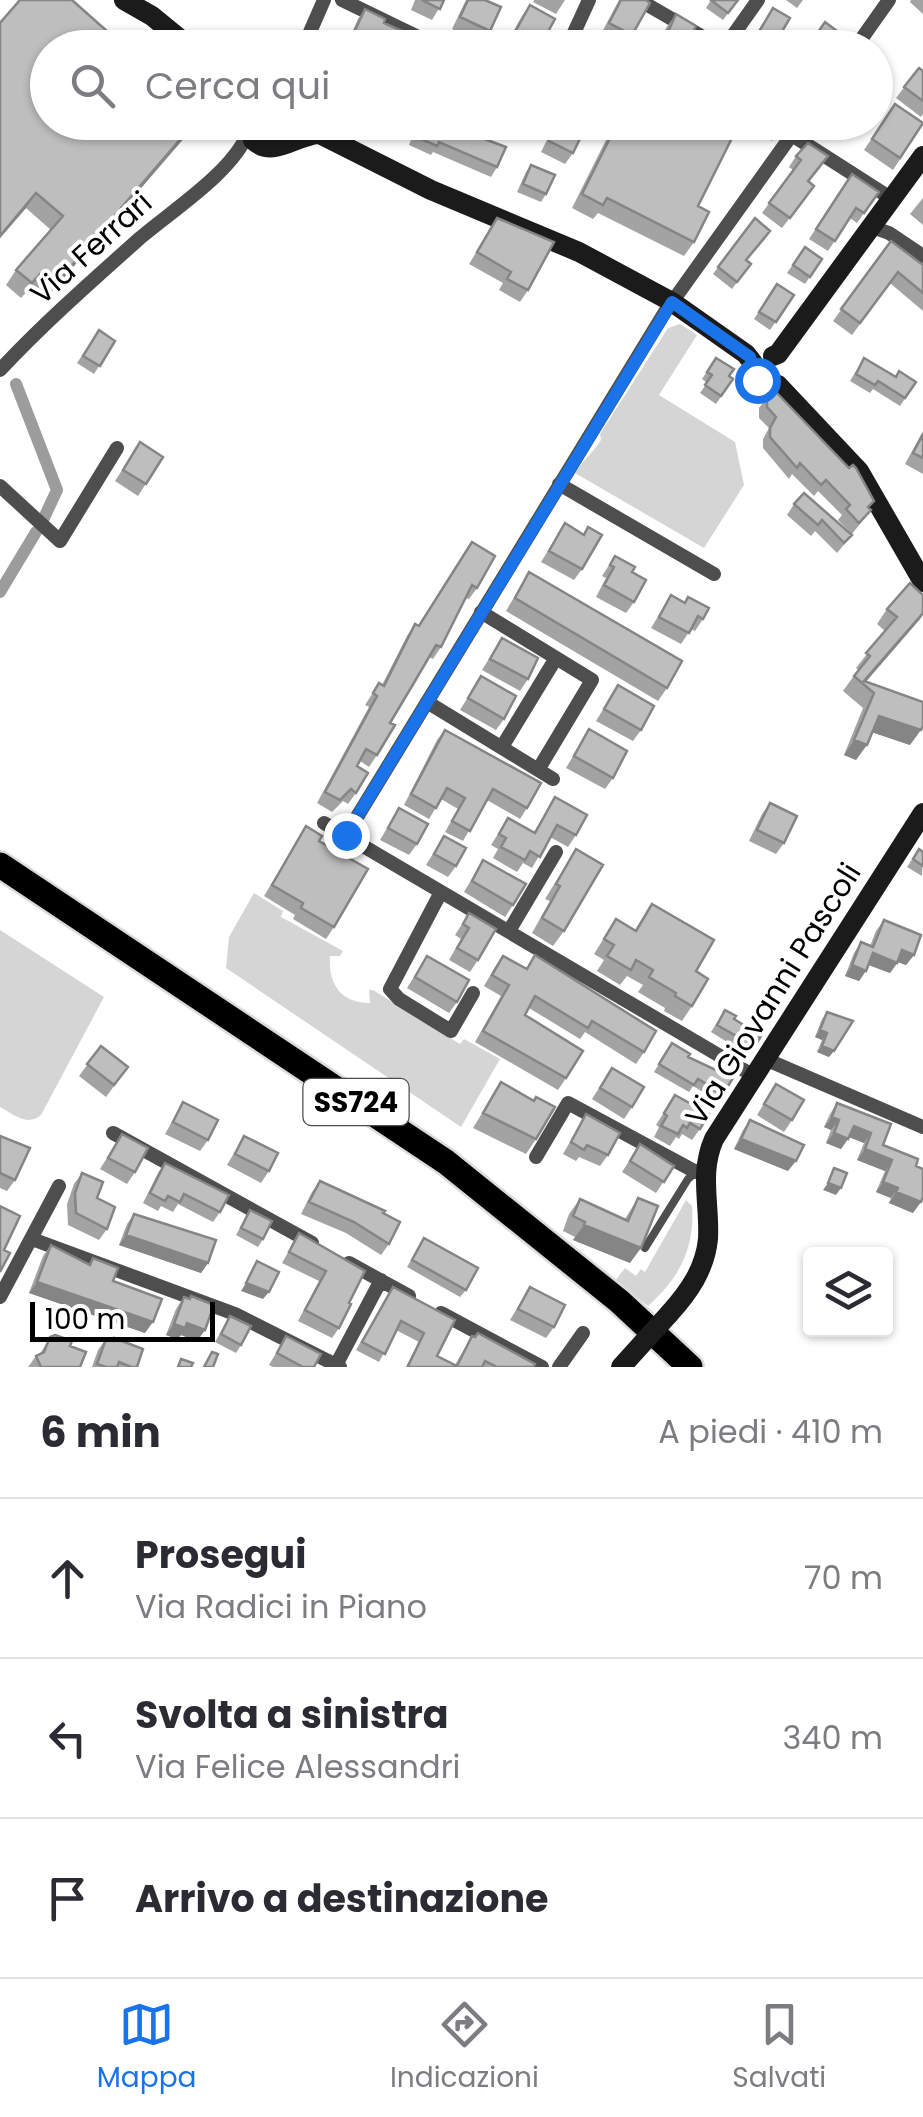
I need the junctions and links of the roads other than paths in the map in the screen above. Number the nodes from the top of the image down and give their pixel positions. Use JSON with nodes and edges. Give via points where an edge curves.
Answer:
{"nodes":[{"id":1,"x":124,"y":0,"type":"edge"},
{"id":2,"x":324,"y":0,"type":"edge"},
{"id":3,"x":342,"y":0,"type":"edge"},
{"id":4,"x":590,"y":0,"type":"edge"},
{"id":5,"x":641,"y":0,"type":"edge"},
{"id":6,"x":758,"y":0,"type":"edge"},
{"id":7,"x":889,"y":0,"type":"edge"},
{"id":8,"x":169,"y":30,"type":"edge"},
{"id":9,"x":311,"y":30,"type":"edge"},
{"id":10,"x":404,"y":30,"type":"edge"},
{"id":11,"x":576,"y":30,"type":"edge"},
{"id":12,"x":692,"y":30,"type":"edge"},
{"id":13,"x":736,"y":30,"type":"edge"},
{"id":14,"x":868,"y":30,"type":"edge"},
{"id":15,"x":244,"y":140,"type":"edge"},
{"id":16,"x":254,"y":140,"type":"edge"},
{"id":17,"x":284,"y":140,"type":"edge"},
{"id":18,"x":293,"y":140,"type":"edge"},
{"id":19,"x":330,"y":140,"type":"edge"},
{"id":20,"x":788,"y":140,"type":"edge"},
{"id":21,"x":811,"y":140,"type":"edge"},
{"id":22,"x":275,"y":148,"type":"junction"},
{"id":23,"x":923,"y":156,"type":"edge"},
{"id":24,"x":222,"y":168,"type":"junction"},
{"id":25,"x":892,"y":199,"type":"junction"},
{"id":26,"x":872,"y":227,"type":"junction"},
{"id":27,"x":923,"y":256,"type":"edge"},
{"id":28,"x":672,"y":302,"type":"junction"},
{"id":29,"x":769,"y":366,"type":"junction"},
{"id":30,"x":0,"y":370,"type":"edge"},
{"id":31,"x":117,"y":448,"type":"dead end"},
{"id":32,"x":559,"y":484,"type":"junction"},
{"id":33,"x":0,"y":486,"type":"edge"},
{"id":34,"x":714,"y":574,"type":"dead end"},
{"id":35,"x":923,"y":582,"type":"edge"},
{"id":36,"x":481,"y":612,"type":"junction"},
{"id":37,"x":556,"y":658,"type":"junction"},
{"id":38,"x":427,"y":702,"type":"junction"},
{"id":39,"x":502,"y":748,"type":"junction"},
{"id":40,"x":538,"y":770,"type":"junction"},
{"id":41,"x":553,"y":779,"type":"dead end"},
{"id":42,"x":923,"y":813,"type":"edge"},
{"id":43,"x":324,"y":822,"type":"dead end"},
{"id":44,"x":346,"y":835,"type":"junction"},
{"id":45,"x":556,"y":852,"type":"dead end"},
{"id":46,"x":0,"y":865,"type":"edge"},
{"id":47,"x":0,"y":885,"type":"edge"},
{"id":48,"x":441,"y":892,"type":"junction"},
{"id":49,"x":510,"y":931,"type":"junction"},
{"id":50,"x":473,"y":993,"type":"dead end"},
{"id":51,"x":759,"y":1068,"type":"junction"},
{"id":52,"x":923,"y":1127,"type":"edge"},
{"id":53,"x":113,"y":1133,"type":"dead end"},
{"id":54,"x":536,"y":1157,"type":"dead end"},
{"id":55,"x":701,"y":1170,"type":"junction"},
{"id":56,"x":59,"y":1186,"type":"dead end"},
{"id":57,"x":32,"y":1239,"type":"junction"},
{"id":58,"x":646,"y":1248,"type":"edge"},
{"id":59,"x":380,"y":1280,"type":"junction"},
{"id":60,"x":0,"y":1297,"type":"edge"},
{"id":61,"x":583,"y":1333,"type":"dead end"},
{"id":62,"x":337,"y":1366,"type":"edge"},
{"id":63,"x":542,"y":1367,"type":"edge"},
{"id":64,"x":559,"y":1367,"type":"edge"},
{"id":65,"x":622,"y":1367,"type":"edge"},
{"id":66,"x":665,"y":1367,"type":"edge"},
{"id":67,"x":690,"y":1367,"type":"edge"}],
"edges":[{"from":1,"to":8,"type":"street"},
{"from":2,"to":9,"type":"street"},
{"from":3,"to":10,"type":"street"},
{"from":4,"to":11,"type":"street"},
{"from":5,"to":12,"type":"street"},
{"from":6,"to":13,"type":"street"},
{"from":7,"to":14,"type":"street"},
{"from":15,"to":24,"type":"street","name":"Via Ferrari"},
{"from":16,"to":22,"type":"street"},
{"from":17,"to":22,"type":"street"},
{"from":18,"to":22,"type":"street"},
{"from":19,"to":28,"type":"street"},
{"from":20,"to":28,"type":"street"},
{"from":21,"to":25,"type":"street"},
{"from":22,"to":24,"type":"street","name":"Via Ferrari","via":[[248,152]]},
{"from":23,"to":25,"type":"street"},
{"from":24,"to":30,"type":"street","name":"Via Ferrari"},
{"from":25,"to":26,"type":"street"},
{"from":26,"to":27,"type":"street"},
{"from":26,"to":29,"type":"street"},
{"from":28,"to":29,"type":"street"},
{"from":28,"to":32,"type":"street"},
{"from":29,"to":35,"type":"street","via":[[859,472]]},
{"from":31,"to":33,"type":"street","via":[[60,541]]},
{"from":32,"to":34,"type":"street"},
{"from":32,"to":36,"type":"street"},
{"from":36,"to":37,"type":"street"},
{"from":36,"to":38,"type":"street"},
{"from":37,"to":39,"type":"street"},
{"from":37,"to":40,"type":"street","via":[[592,680]]},
{"from":38,"to":39,"type":"street"},
{"from":38,"to":44,"type":"street"},
{"from":39,"to":40,"type":"street"},
{"from":40,"to":41,"type":"street"},
{"from":42,"to":51,"type":"street","name":"Via Giovanni Pascoli"},
{"from":43,"to":44,"type":"street"},
{"from":44,"to":48,"type":"street"},
{"from":45,"to":49,"type":"street"},
{"from":46,"to":67,"type":"highway","number":"SS724","via":[[446,1162]]},
{"from":47,"to":66,"type":"highway","via":[[436,1174]]},
{"from":48,"to":49,"type":"street"},
{"from":48,"to":50,"type":"street","via":[[390,989],[451,1031]]},
{"from":49,"to":51,"type":"street"},
{"from":51,"to":52,"type":"street"},
{"from":51,"to":55,"type":"street","name":"Via Giovanni Pascoli"},
{"from":53,"to":59,"type":"street"},
{"from":54,"to":55,"type":"street","via":[[568,1102]]},
{"from":55,"to":58,"type":"lane","via":[[688,1179]]},
{"from":55,"to":65,"type":"street","name":"Via Giovanni Pascoli","bridge":true,"via":[[706,1250],[693,1283]]},
{"from":56,"to":57,"type":"street"},
{"from":57,"to":60,"type":"street"},
{"from":57,"to":62,"type":"street","via":[[234,1314]]},
{"from":59,"to":62,"type":"street"},
{"from":59,"to":63,"type":"street"},
{"from":61,"to":64,"type":"street"}]}
